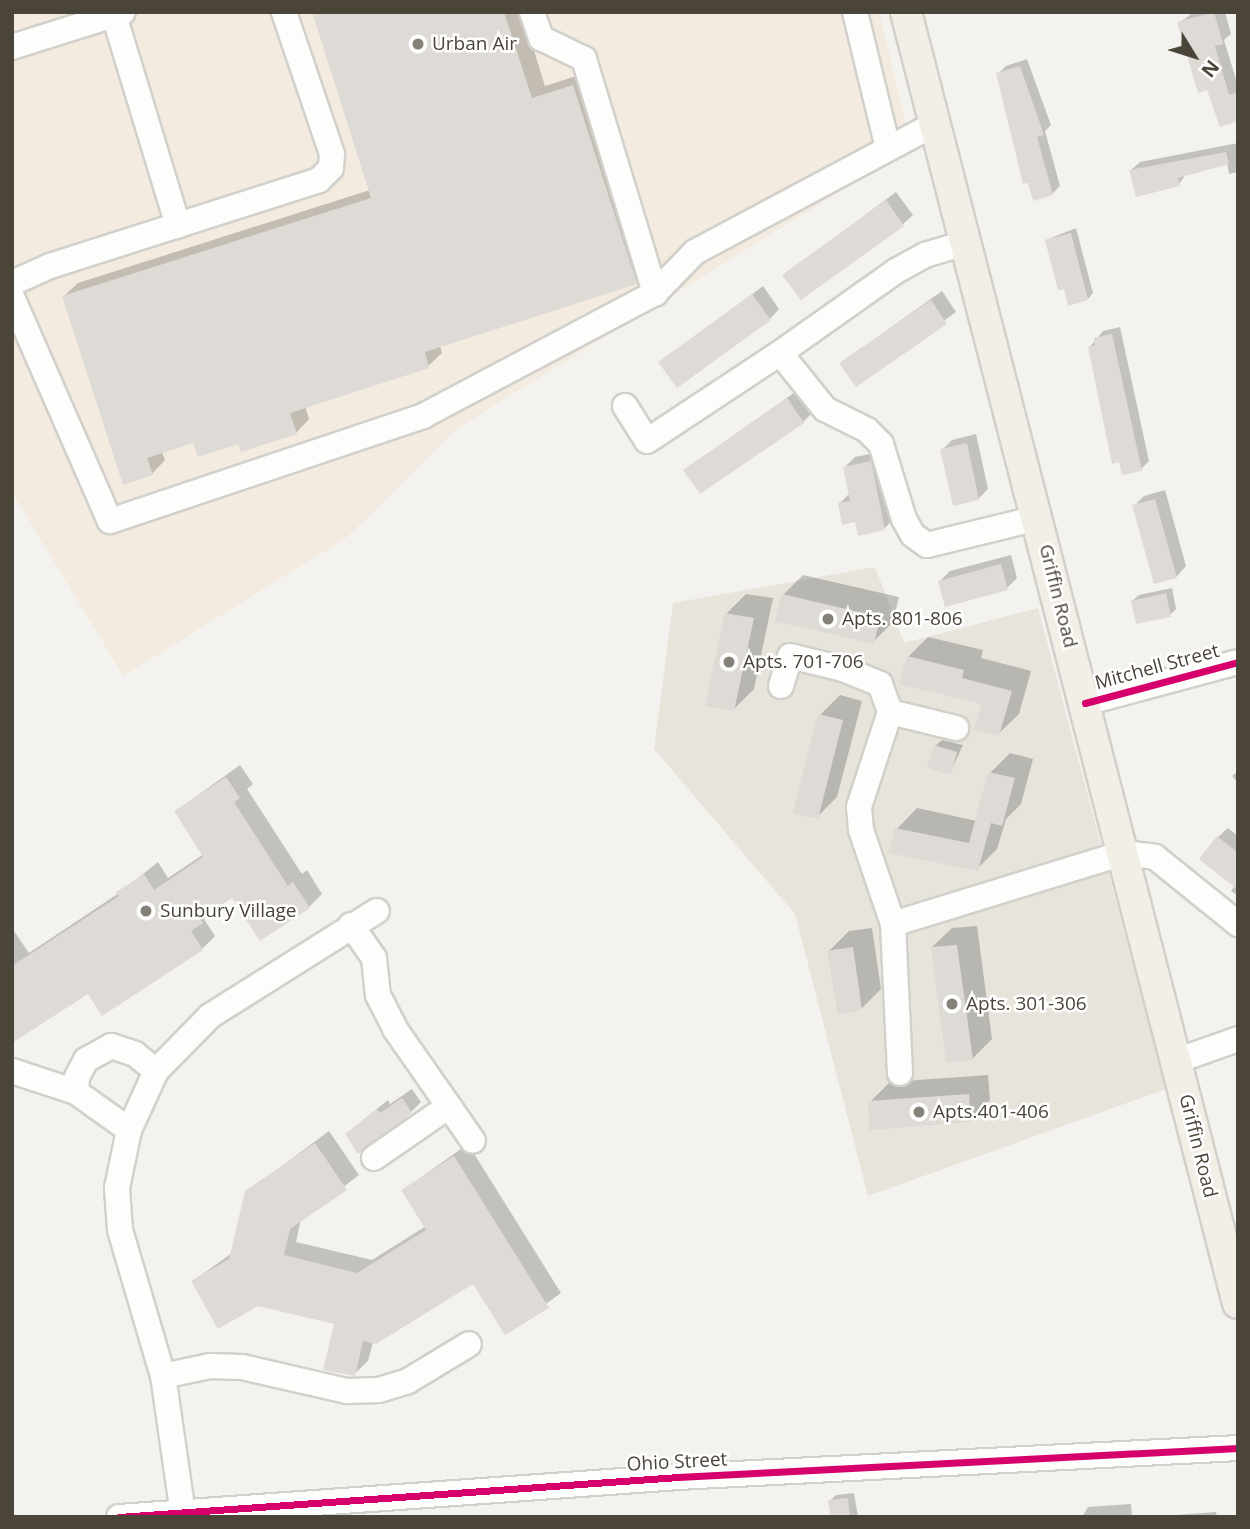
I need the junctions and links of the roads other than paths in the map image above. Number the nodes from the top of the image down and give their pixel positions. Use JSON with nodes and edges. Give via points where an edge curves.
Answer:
{"nodes":[{"id":1,"x":284,"y":12,"type":"edge"},
{"id":2,"x":532,"y":12,"type":"edge"},
{"id":3,"x":855,"y":12,"type":"edge"},
{"id":4,"x":906,"y":12,"type":"edge"},
{"id":5,"x":118,"y":14,"type":"edge"},
{"id":6,"x":12,"y":47,"type":"edge"},
{"id":7,"x":935,"y":124,"type":"junction"},
{"id":8,"x":888,"y":148,"type":"junction"},
{"id":9,"x":178,"y":225,"type":"junction"},
{"id":10,"x":965,"y":243,"type":"junction"},
{"id":11,"x":12,"y":283,"type":"edge"},
{"id":12,"x":655,"y":293,"type":"junction"},
{"id":13,"x":12,"y":298,"type":"edge"},
{"id":14,"x":780,"y":353,"type":"junction"},
{"id":15,"x":625,"y":406,"type":"dead end"},
{"id":16,"x":1038,"y":518,"type":"junction"},
{"id":17,"x":1238,"y":662,"type":"edge"},
{"id":18,"x":781,"y":686,"type":"dead end"},
{"id":19,"x":1085,"y":703,"type":"junction"},
{"id":20,"x":890,"y":712,"type":"junction"},
{"id":21,"x":956,"y":728,"type":"dead end"},
{"id":22,"x":1124,"y":853,"type":"junction"},
{"id":23,"x":377,"y":911,"type":"dead end"},
{"id":24,"x":1238,"y":923,"type":"edge"},
{"id":25,"x":893,"y":924,"type":"junction"},
{"id":26,"x":351,"y":925,"type":"junction"},
{"id":27,"x":1238,"y":1039,"type":"edge"},
{"id":28,"x":1176,"y":1061,"type":"junction"},
{"id":29,"x":12,"y":1071,"type":"edge"},
{"id":30,"x":156,"y":1071,"type":"junction"},
{"id":31,"x":900,"y":1073,"type":"dead end"},
{"id":32,"x":76,"y":1093,"type":"junction"},
{"id":33,"x":449,"y":1107,"type":"junction"},
{"id":34,"x":129,"y":1130,"type":"junction"},
{"id":35,"x":473,"y":1141,"type":"dead end"},
{"id":36,"x":374,"y":1158,"type":"dead end"},
{"id":37,"x":1238,"y":1303,"type":"edge"},
{"id":38,"x":469,"y":1344,"type":"dead end"},
{"id":39,"x":163,"y":1376,"type":"junction"},
{"id":40,"x":1238,"y":1448,"type":"edge"},
{"id":41,"x":183,"y":1514,"type":"junction"},
{"id":42,"x":119,"y":1517,"type":"edge"}],
"edges":[{"from":1,"to":9,"type":"street","via":[[331,154],[331,168],[318,180]]},
{"from":2,"to":12,"type":"street","via":[[541,38],[584,59]]},
{"from":3,"to":8,"type":"street"},
{"from":4,"to":7,"type":"main road","name":"Griffin Road"},
{"from":5,"to":6,"type":"street"},
{"from":5,"to":9,"type":"street"},
{"from":7,"to":8,"type":"street"},
{"from":7,"to":10,"type":"main road","name":"Griffin Road"},
{"from":8,"to":12,"type":"street","via":[[695,251]]},
{"from":9,"to":11,"type":"street","via":[[50,266]]},
{"from":10,"to":14,"type":"street","via":[[925,255],[896,271]]},
{"from":10,"to":16,"type":"main road","name":"Griffin Road"},
{"from":12,"to":13,"type":"street","via":[[423,416],[110,521]]},
{"from":14,"to":15,"type":"street","via":[[647,441]]},
{"from":14,"to":16,"type":"street","via":[[825,409],[867,430],[881,443],[904,519],[913,535],[927,545]]},
{"from":16,"to":19,"type":"main road","name":"Griffin Road"},
{"from":17,"to":19,"type":"street","name":"Mitchell Street"},
{"from":18,"to":20,"type":"street","via":[[790,656],[844,669],[880,684]]},
{"from":19,"to":22,"type":"main road","name":"Griffin Road"},
{"from":20,"to":21,"type":"street"},
{"from":20,"to":25,"type":"street","via":[[859,807],[861,830]]},
{"from":22,"to":24,"type":"street","via":[[1155,857]]},
{"from":22,"to":25,"type":"street"},
{"from":22,"to":28,"type":"main road","name":"Griffin Road"},
{"from":23,"to":26,"type":"street"},
{"from":25,"to":31,"type":"street"},
{"from":26,"to":30,"type":"street","via":[[210,1016]]},
{"from":26,"to":33,"type":"street","via":[[374,958],[378,995],[395,1029]]},
{"from":27,"to":28,"type":"street"},
{"from":28,"to":37,"type":"main road","name":"Griffin Road"},
{"from":29,"to":32,"type":"street"},
{"from":30,"to":32,"type":"street","via":[[135,1054],[111,1046],[86,1060],[77,1077]]},
{"from":30,"to":34,"type":"street"},
{"from":32,"to":34,"type":"street"},
{"from":33,"to":35,"type":"street"},
{"from":33,"to":36,"type":"street"},
{"from":34,"to":39,"type":"street","via":[[117,1188],[120,1230]]},
{"from":38,"to":39,"type":"street","via":[[408,1381],[380,1390],[347,1391],[242,1367],[210,1366]]},
{"from":39,"to":41,"type":"street"},
{"from":40,"to":41,"type":"street","name":"Ohio Street","via":[[664,1478]]},
{"from":41,"to":42,"type":"street","name":"Ohio Street"}]}
